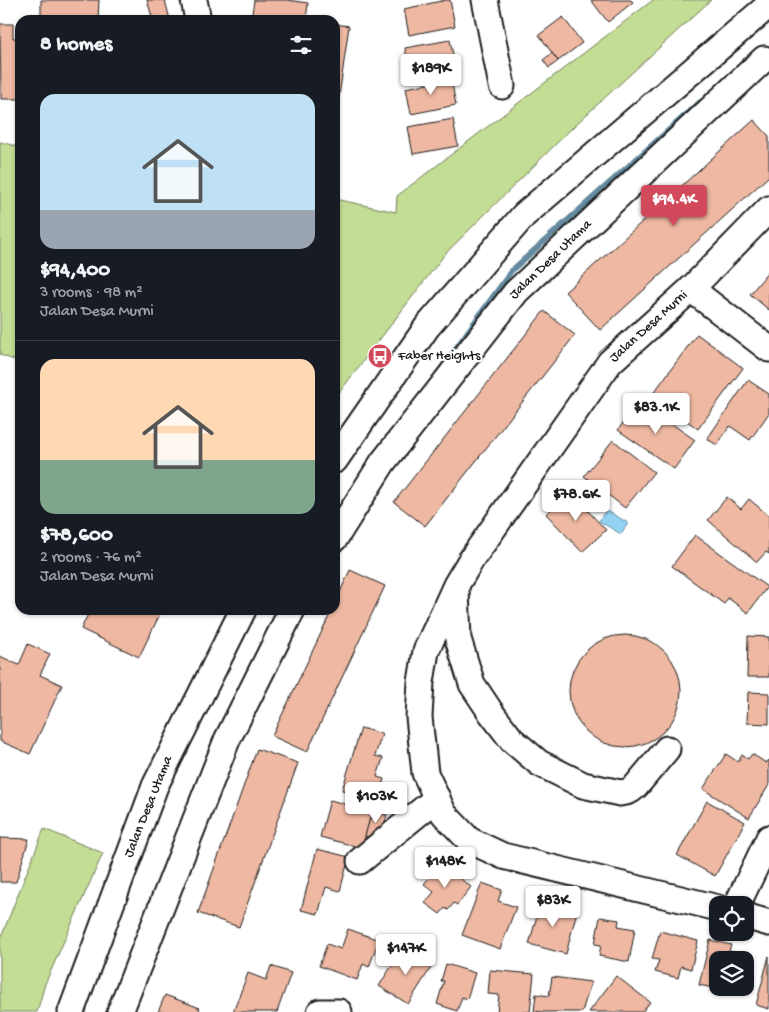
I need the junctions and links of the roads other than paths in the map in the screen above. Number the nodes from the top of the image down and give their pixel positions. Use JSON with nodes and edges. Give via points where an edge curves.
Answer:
{"nodes":[{"id":1,"x":194,"y":0,"type":"edge"},
{"id":2,"x":486,"y":0,"type":"edge"},
{"id":3,"x":769,"y":5,"type":"edge"},
{"id":4,"x":197,"y":15,"type":"edge"},
{"id":5,"x":737,"y":33,"type":"junction"},
{"id":6,"x":766,"y":62,"type":"edge"},
{"id":7,"x":502,"y":86,"type":"dead end"},
{"id":8,"x":769,"y":209,"type":"edge"},
{"id":9,"x":691,"y":289,"type":"junction"},
{"id":10,"x":769,"y":349,"type":"edge"},
{"id":11,"x":340,"y":449,"type":"edge"},
{"id":12,"x":340,"y":530,"type":"edge"},
{"id":13,"x":456,"y":585,"type":"junction"},
{"id":14,"x":240,"y":615,"type":"edge"},
{"id":15,"x":290,"y":615,"type":"edge"},
{"id":16,"x":666,"y":749,"type":"dead end"},
{"id":17,"x":436,"y":798,"type":"junction"},
{"id":18,"x":769,"y":838,"type":"edge"},
{"id":19,"x":360,"y":861,"type":"dead end"},
{"id":20,"x":741,"y":896,"type":"edge"},
{"id":21,"x":709,"y":906,"type":"edge"},
{"id":22,"x":754,"y":919,"type":"edge"},
{"id":23,"x":769,"y":923,"type":"edge"},
{"id":24,"x":71,"y":1012,"type":"edge"},
{"id":25,"x":120,"y":1012,"type":"edge"},
{"id":26,"x":320,"y":1012,"type":"edge"},
{"id":27,"x":338,"y":1012,"type":"edge"}],
"edges":[{"from":1,"to":4,"type":"street"},
{"from":2,"to":7,"type":"street"},
{"from":3,"to":5,"type":"street"},
{"from":5,"to":6,"type":"street"},
{"from":5,"to":11,"type":"street","via":[[524,215],[427,327]]},
{"from":6,"to":12,"type":"street","name":"Jalan Desa Utama","via":[[516,292],[383,462]]},
{"from":8,"to":9,"type":"street","name":"Jalan Desa Murni"},
{"from":9,"to":10,"type":"street"},
{"from":9,"to":13,"type":"street","name":"Jalan Desa Murni","via":[[610,362]]},
{"from":13,"to":16,"type":"street","via":[[458,639],[472,684],[512,740],[539,763],[583,785],[626,792],[636,786]]},
{"from":13,"to":17,"type":"street","name":"Jalan Desa Murni","via":[[426,651],[420,682],[419,717],[425,772]]},
{"from":14,"to":24,"type":"street","name":"Jalan Desa Utama","via":[[154,786]]},
{"from":15,"to":25,"type":"street","via":[[227,740]]},
{"from":17,"to":19,"type":"street"},
{"from":17,"to":21,"type":"street","name":"Jalan Desa Murni","via":[[444,814],[468,840],[503,856]]},
{"from":18,"to":20,"type":"street"},
{"from":22,"to":23,"type":"street"},
{"from":26,"to":27,"type":"street"}]}
